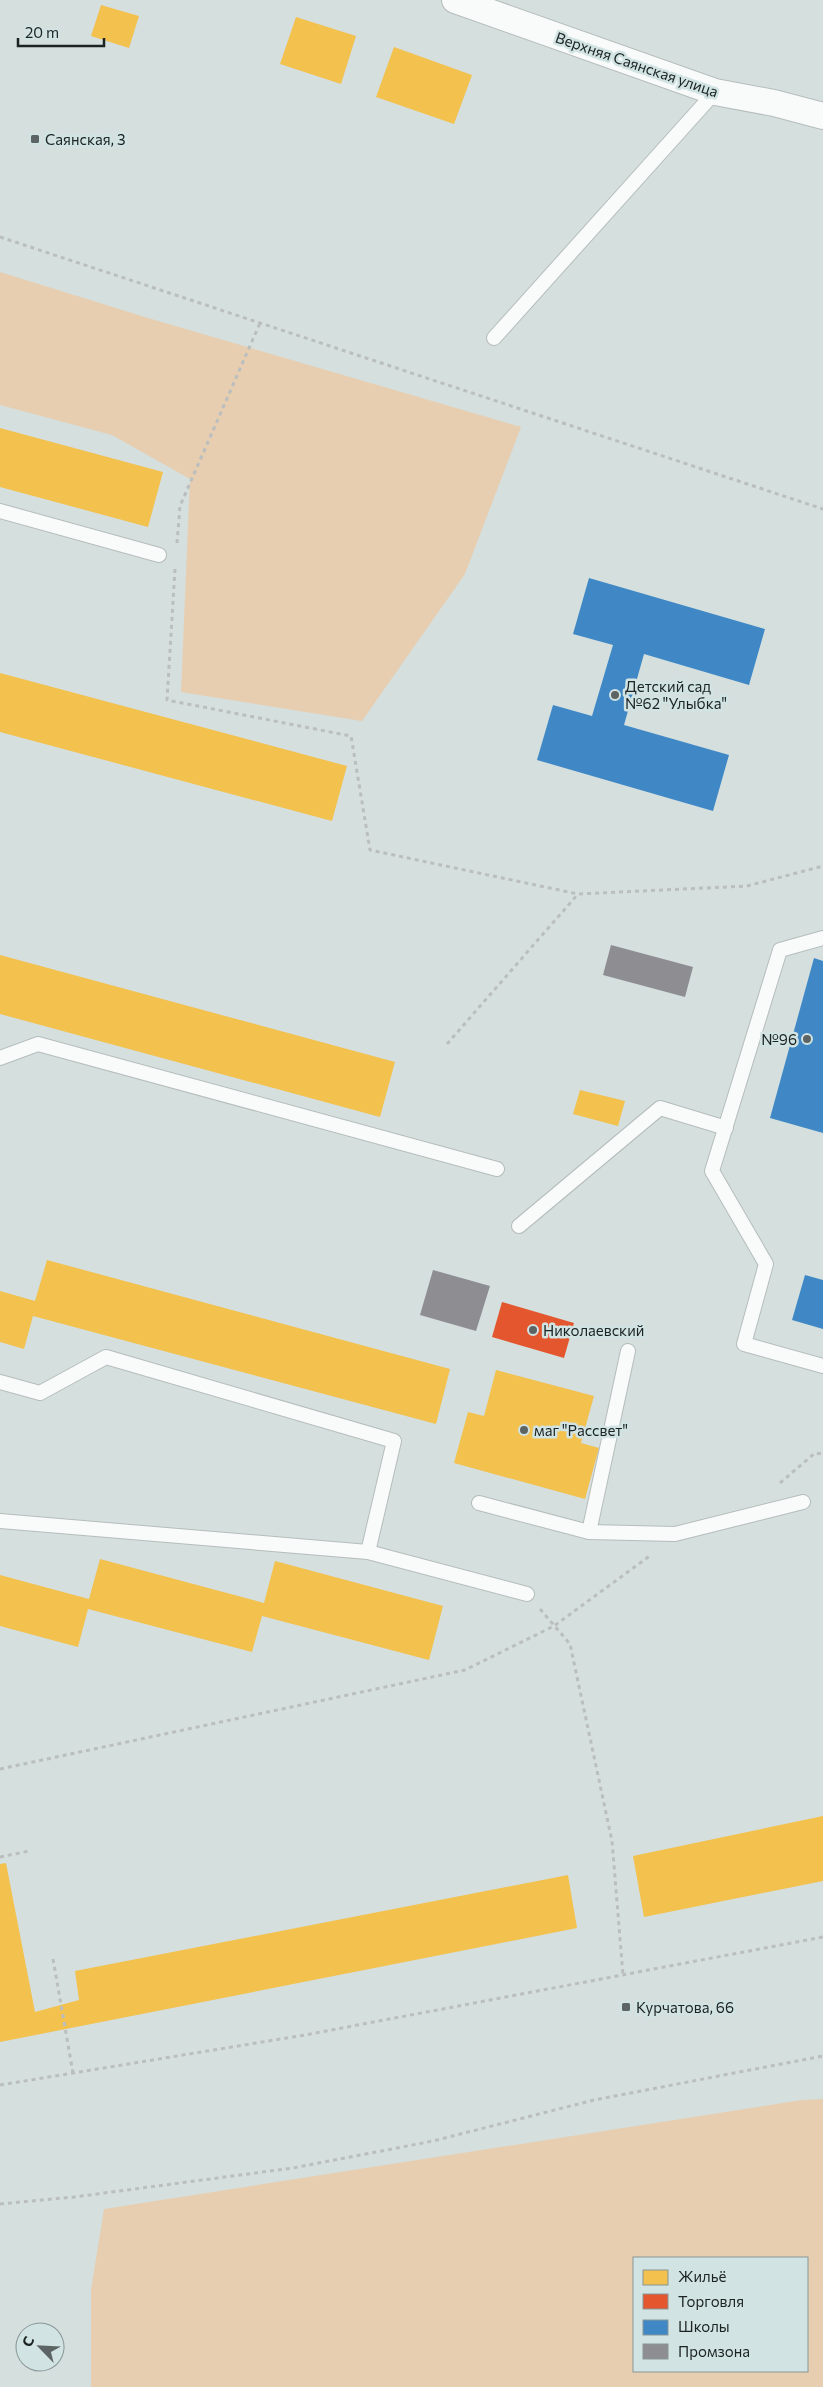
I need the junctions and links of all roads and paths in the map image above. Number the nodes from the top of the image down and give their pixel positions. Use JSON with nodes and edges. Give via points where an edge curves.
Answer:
{"nodes":[{"id":1,"x":454,"y":0,"type":"edge"},
{"id":2,"x":715,"y":92,"type":"junction"},
{"id":3,"x":823,"y":116,"type":"edge"},
{"id":4,"x":0,"y":237,"type":"edge"},
{"id":5,"x":260,"y":323,"type":"junction"},
{"id":6,"x":494,"y":338,"type":"dead end"},
{"id":7,"x":823,"y":509,"type":"edge"},
{"id":8,"x":0,"y":511,"type":"edge"},
{"id":9,"x":177,"y":544,"type":"dead end"},
{"id":10,"x":159,"y":554,"type":"dead end"},
{"id":11,"x":176,"y":564,"type":"dead end"},
{"id":12,"x":823,"y":866,"type":"edge"},
{"id":13,"x":578,"y":894,"type":"junction"},
{"id":14,"x":823,"y":938,"type":"edge"},
{"id":15,"x":447,"y":1044,"type":"dead end"},
{"id":16,"x":0,"y":1058,"type":"edge"},
{"id":17,"x":726,"y":1128,"type":"junction"},
{"id":18,"x":497,"y":1169,"type":"dead end"},
{"id":19,"x":519,"y":1226,"type":"dead end"},
{"id":20,"x":628,"y":1351,"type":"dead end"},
{"id":21,"x":823,"y":1366,"type":"edge"},
{"id":22,"x":0,"y":1382,"type":"edge"},
{"id":23,"x":823,"y":1454,"type":"edge"},
{"id":24,"x":780,"y":1483,"type":"dead end"},
{"id":25,"x":803,"y":1502,"type":"dead end"},
{"id":26,"x":479,"y":1503,"type":"dead end"},
{"id":27,"x":0,"y":1521,"type":"edge"},
{"id":28,"x":590,"y":1532,"type":"junction"},
{"id":29,"x":368,"y":1552,"type":"junction"},
{"id":30,"x":654,"y":1553,"type":"dead end"},
{"id":31,"x":527,"y":1594,"type":"joint"},
{"id":32,"x":554,"y":1626,"type":"junction"},
{"id":33,"x":0,"y":1769,"type":"edge"},
{"id":34,"x":29,"y":1851,"type":"dead end"},
{"id":35,"x":0,"y":1857,"type":"edge"},
{"id":36,"x":823,"y":1937,"type":"edge"},
{"id":37,"x":53,"y":1959,"type":"dead end"},
{"id":38,"x":623,"y":1975,"type":"junction"},
{"id":39,"x":823,"y":2056,"type":"edge"},
{"id":40,"x":73,"y":2073,"type":"junction"},
{"id":41,"x":0,"y":2085,"type":"edge"},
{"id":42,"x":0,"y":2204,"type":"edge"}],
"edges":[{"from":1,"to":2,"type":"street","name":"Верхняя Саянская улица"},
{"from":2,"to":3,"type":"street","name":"Верхняя Саянская улица"},
{"from":2,"to":6,"type":"lane"},
{"from":4,"to":5,"type":"path"},
{"from":5,"to":7,"type":"path"},
{"from":5,"to":9,"type":"path","via":[[180,506]]},
{"from":8,"to":10,"type":"lane"},
{"from":11,"to":13,"type":"path","via":[[166,700],[351,736],[370,850]]},
{"from":12,"to":13,"type":"path","via":[[747,886]]},
{"from":13,"to":15,"type":"path"},
{"from":14,"to":17,"type":"lane","via":[[780,950]]},
{"from":16,"to":18,"type":"lane","via":[[38,1044]]},
{"from":17,"to":19,"type":"lane","via":[[660,1108]]},
{"from":17,"to":21,"type":"lane","via":[[712,1171],[766,1264],[744,1344]]},
{"from":20,"to":28,"type":"lane"},
{"from":22,"to":29,"type":"lane","via":[[40,1394],[106,1357],[394,1441]]},
{"from":23,"to":24,"type":"path","via":[[815,1453]]},
{"from":25,"to":28,"type":"lane","via":[[674,1534]]},
{"from":26,"to":28,"type":"lane"},
{"from":27,"to":29,"type":"lane"},
{"from":29,"to":31,"type":"lane"},
{"from":30,"to":32,"type":"path"},
{"from":31,"to":32,"type":"path"},
{"from":32,"to":33,"type":"path","via":[[465,1670]]},
{"from":32,"to":38,"type":"path","via":[[570,1644],[612,1841]]},
{"from":34,"to":35,"type":"path"},
{"from":36,"to":38,"type":"path"},
{"from":37,"to":40,"type":"path"},
{"from":38,"to":40,"type":"path","via":[[305,2035]]},
{"from":39,"to":42,"type":"path","via":[[594,2100],[433,2141],[293,2168]]},
{"from":40,"to":41,"type":"path"}]}
